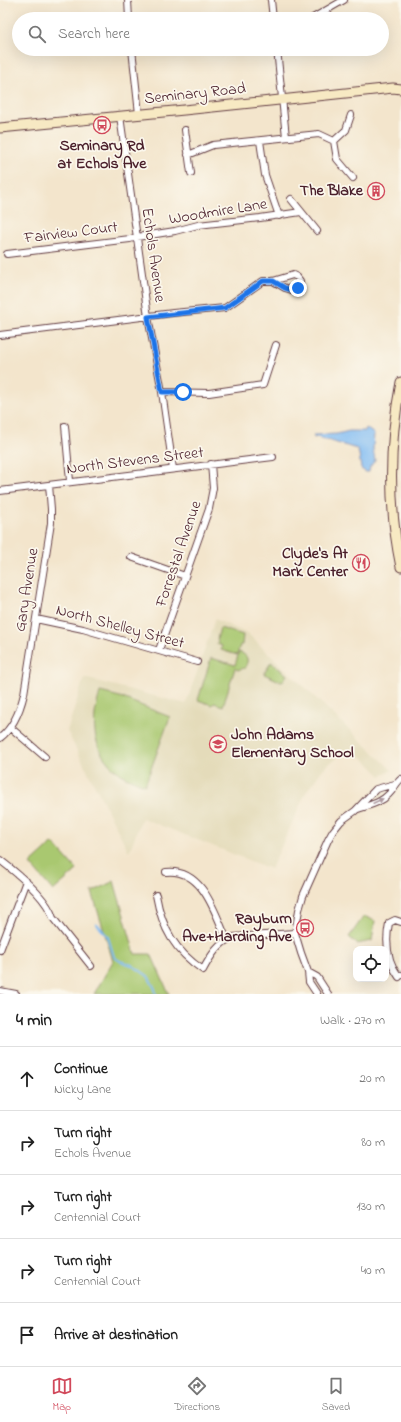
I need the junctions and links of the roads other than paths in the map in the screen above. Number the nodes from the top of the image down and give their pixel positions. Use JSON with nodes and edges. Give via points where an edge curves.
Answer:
{"nodes":[{"id":1,"x":128,"y":0,"type":"edge"},
{"id":2,"x":271,"y":0,"type":"edge"},
{"id":3,"x":344,"y":0,"type":"edge"},
{"id":4,"x":129,"y":12,"type":"edge"},
{"id":5,"x":272,"y":12,"type":"edge"},
{"id":6,"x":323,"y":12,"type":"edge"},
{"id":7,"x":133,"y":56,"type":"edge"},
{"id":8,"x":278,"y":56,"type":"edge"},
{"id":9,"x":398,"y":86,"type":"edge"},
{"id":10,"x":401,"y":96,"type":"edge"},
{"id":11,"x":282,"y":100,"type":"junction"},
{"id":12,"x":139,"y":114,"type":"junction"},
{"id":13,"x":351,"y":115,"type":"dead end"},
{"id":14,"x":120,"y":116,"type":"junction"},
{"id":15,"x":0,"y":128,"type":"edge"},
{"id":16,"x":185,"y":130,"type":"dead end"},
{"id":17,"x":286,"y":137,"type":"junction"},
{"id":18,"x":260,"y":141,"type":"junction"},
{"id":19,"x":334,"y":141,"type":"junction"},
{"id":20,"x":188,"y":155,"type":"junction"},
{"id":21,"x":191,"y":173,"type":"dead end"},
{"id":22,"x":353,"y":178,"type":"dead end"},
{"id":23,"x":291,"y":198,"type":"dead end"},
{"id":24,"x":301,"y":212,"type":"junction"},
{"id":25,"x":279,"y":216,"type":"junction"},
{"id":26,"x":317,"y":231,"type":"dead end"},
{"id":27,"x":138,"y":237,"type":"junction"},
{"id":28,"x":7,"y":254,"type":"dead end"},
{"id":29,"x":273,"y":281,"type":"dead end"},
{"id":30,"x":148,"y":317,"type":"junction"},
{"id":31,"x":0,"y":335,"type":"edge"},
{"id":32,"x":276,"y":345,"type":"dead end"},
{"id":33,"x":401,"y":382,"type":"edge"},
{"id":34,"x":162,"y":392,"type":"junction"},
{"id":35,"x":65,"y":426,"type":"dead end"},
{"id":36,"x":273,"y":457,"type":"dead end"},
{"id":37,"x":211,"y":464,"type":"junction"},
{"id":38,"x":173,"y":469,"type":"junction"},
{"id":39,"x":70,"y":481,"type":"junction"},
{"id":40,"x":49,"y":486,"type":"junction"},
{"id":41,"x":0,"y":491,"type":"edge"},
{"id":42,"x":131,"y":557,"type":"dead end"},
{"id":43,"x":401,"y":567,"type":"edge"},
{"id":44,"x":185,"y":576,"type":"junction"},
{"id":45,"x":36,"y":619,"type":"junction"},
{"id":46,"x":159,"y":650,"type":"junction"},
{"id":47,"x":197,"y":662,"type":"dead end"},
{"id":48,"x":11,"y":728,"type":"junction"},
{"id":49,"x":0,"y":738,"type":"edge"},
{"id":50,"x":45,"y":756,"type":"dead end"},
{"id":51,"x":401,"y":778,"type":"edge"},
{"id":52,"x":395,"y":784,"type":"junction"},
{"id":53,"x":401,"y":789,"type":"edge"},
{"id":54,"x":355,"y":810,"type":"junction"},
{"id":55,"x":0,"y":860,"type":"edge"},
{"id":56,"x":166,"y":872,"type":"dead end"},
{"id":57,"x":26,"y":880,"type":"junction"},
{"id":58,"x":156,"y":895,"type":"dead end"},
{"id":59,"x":401,"y":922,"type":"edge"},
{"id":60,"x":295,"y":933,"type":"junction"},
{"id":61,"x":227,"y":940,"type":"junction"},
{"id":62,"x":0,"y":950,"type":"edge"},
{"id":63,"x":91,"y":966,"type":"dead end"},
{"id":64,"x":308,"y":972,"type":"junction"},
{"id":65,"x":400,"y":977,"type":"edge"},
{"id":66,"x":0,"y":991,"type":"edge"},
{"id":67,"x":16,"y":994,"type":"edge"},
{"id":68,"x":317,"y":994,"type":"edge"},
{"id":69,"x":328,"y":994,"type":"edge"}],
"edges":[{"from":1,"to":4,"type":"street"},
{"from":2,"to":5,"type":"street"},
{"from":3,"to":6,"type":"street"},
{"from":7,"to":12,"type":"street"},
{"from":8,"to":11,"type":"street"},
{"from":9,"to":10,"type":"main road"},
{"from":9,"to":11,"type":"main road","name":"Seminary Road"},
{"from":11,"to":12,"type":"main road","name":"Seminary Road"},
{"from":11,"to":17,"type":"street"},
{"from":12,"to":14,"type":"main road","name":"Seminary Road"},
{"from":13,"to":19,"type":"street","via":[[346,130]]},
{"from":14,"to":15,"type":"main road","name":"Seminary Road"},
{"from":14,"to":27,"type":"street","name":"Echols Avenue"},
{"from":16,"to":20,"type":"street"},
{"from":17,"to":18,"type":"street"},
{"from":17,"to":19,"type":"street","via":[[319,134]]},
{"from":18,"to":20,"type":"street","via":[[213,145]]},
{"from":18,"to":25,"type":"street","via":[[265,175]]},
{"from":19,"to":22,"type":"street","via":[[337,159]]},
{"from":20,"to":21,"type":"street"},
{"from":23,"to":24,"type":"street"},
{"from":24,"to":25,"type":"street","name":"Woodmire Lane"},
{"from":24,"to":26,"type":"street"},
{"from":25,"to":27,"type":"street","name":"Woodmire Lane","via":[[198,225]]},
{"from":27,"to":28,"type":"street","name":"Fairview Court"},
{"from":27,"to":30,"type":"street","name":"Echols Avenue"},
{"from":29,"to":30,"type":"street","via":[[263,281],[225,308]]},
{"from":30,"to":31,"type":"street"},
{"from":30,"to":34,"type":"street","name":"Echols Avenue"},
{"from":32,"to":34,"type":"street","via":[[263,385],[209,393]]},
{"from":33,"to":43,"type":"main road","via":[[392,437],[391,472]]},
{"from":34,"to":38,"type":"street","name":"Echols Avenue"},
{"from":35,"to":39,"type":"street"},
{"from":36,"to":37,"type":"street","name":"North Stevens Street"},
{"from":37,"to":38,"type":"street","name":"North Stevens Street"},
{"from":37,"to":44,"type":"street","name":"Forrestal Avenue","via":[[212,498]]},
{"from":38,"to":39,"type":"street","name":"North Stevens Street"},
{"from":39,"to":40,"type":"street","name":"North Stevens Street"},
{"from":40,"to":41,"type":"street","name":"North Stevens Street"},
{"from":40,"to":45,"type":"street","name":"Gary Avenue","via":[[51,523]]},
{"from":42,"to":44,"type":"street"},
{"from":44,"to":46,"type":"street","name":"Forrestal Avenue"},
{"from":45,"to":46,"type":"street","name":"North Shelley Street"},
{"from":45,"to":48,"type":"street","name":"Gary Avenue","via":[[24,694]]},
{"from":46,"to":47,"type":"street","name":"North Shelley Street"},
{"from":48,"to":49,"type":"street","name":"Gary Avenue"},
{"from":48,"to":50,"type":"street"},
{"from":51,"to":52,"type":"street"},
{"from":52,"to":53,"type":"street"},
{"from":52,"to":54,"type":"street","via":[[376,789]]},
{"from":54,"to":52,"type":"street","one_way":true,"via":[[382,800]]},
{"from":54,"to":60,"type":"street","via":[[341,821],[328,840],[303,896]]},
{"from":55,"to":57,"type":"street"},
{"from":56,"to":61,"type":"street","via":[[182,873],[204,890]]},
{"from":57,"to":62,"type":"street"},
{"from":57,"to":63,"type":"street","via":[[51,911],[52,918]]},
{"from":58,"to":61,"type":"street","via":[[162,920],[170,937],[185,956],[203,970],[214,952]]},
{"from":59,"to":65,"type":"street","via":[[395,920],[389,923],[387,938],[391,965]]},
{"from":60,"to":61,"type":"street","via":[[232,937]]},
{"from":60,"to":64,"type":"street"},
{"from":64,"to":68,"type":"street","via":[[309,982]]},
{"from":64,"to":69,"type":"street","via":[[317,977]]},
{"from":66,"to":67,"type":"street"}]}
